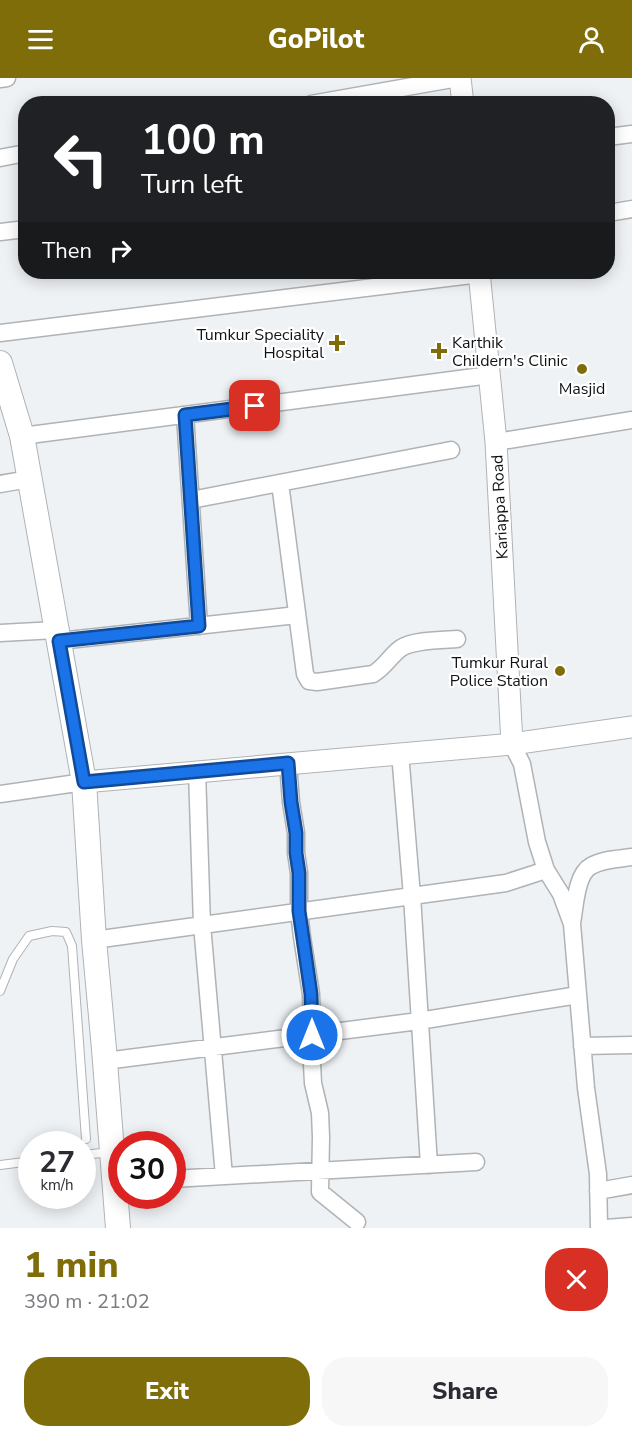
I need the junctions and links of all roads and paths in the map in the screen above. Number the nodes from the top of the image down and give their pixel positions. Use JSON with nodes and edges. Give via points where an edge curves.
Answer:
{"nodes":[{"id":1,"x":7,"y":78,"type":"edge"},
{"id":2,"x":459,"y":78,"type":"edge"},
{"id":3,"x":0,"y":79,"type":"edge"},
{"id":4,"x":357,"y":96,"type":"edge"},
{"id":5,"x":462,"y":96,"type":"edge"},
{"id":6,"x":632,"y":134,"type":"edge"},
{"id":7,"x":615,"y":136,"type":"edge"},
{"id":8,"x":18,"y":155,"type":"edge"},
{"id":9,"x":0,"y":158,"type":"edge"},
{"id":10,"x":632,"y":209,"type":"edge"},
{"id":11,"x":615,"y":212,"type":"edge"},
{"id":12,"x":18,"y":230,"type":"edge"},
{"id":13,"x":0,"y":232,"type":"edge"},
{"id":14,"x":432,"y":279,"type":"edge"},
{"id":15,"x":481,"y":279,"type":"edge"},
{"id":16,"x":0,"y":333,"type":"edge"},
{"id":17,"x":0,"y":363,"type":"edge"},
{"id":18,"x":490,"y":375,"type":"junction"},
{"id":19,"x":185,"y":415,"type":"junction"},
{"id":20,"x":632,"y":420,"type":"edge"},
{"id":21,"x":22,"y":436,"type":"junction"},
{"id":22,"x":496,"y":442,"type":"junction"},
{"id":23,"x":451,"y":450,"type":"dead end"},
{"id":24,"x":29,"y":479,"type":"junction"},
{"id":25,"x":280,"y":483,"type":"junction"},
{"id":26,"x":0,"y":484,"type":"edge"},
{"id":27,"x":190,"y":500,"type":"junction"},
{"id":28,"x":297,"y":615,"type":"junction"},
{"id":29,"x":199,"y":626,"type":"junction"},
{"id":30,"x":0,"y":633,"type":"edge"},
{"id":31,"x":57,"y":635,"type":"junction"},
{"id":32,"x":457,"y":639,"type":"dead end"},
{"id":33,"x":632,"y":727,"type":"edge"},
{"id":34,"x":512,"y":744,"type":"junction"},
{"id":35,"x":400,"y":753,"type":"junction"},
{"id":36,"x":288,"y":763,"type":"junction"},
{"id":37,"x":197,"y":771,"type":"junction"},
{"id":38,"x":84,"y":782,"type":"junction"},
{"id":39,"x":0,"y":794,"type":"edge"},
{"id":40,"x":632,"y":857,"type":"edge"},
{"id":41,"x":546,"y":870,"type":"junction"},
{"id":42,"x":412,"y":896,"type":"junction"},
{"id":43,"x":299,"y":911,"type":"junction"},
{"id":44,"x":572,"y":924,"type":"junction"},
{"id":45,"x":202,"y":925,"type":"junction"},
{"id":46,"x":94,"y":940,"type":"junction"},
{"id":47,"x":0,"y":991,"type":"edge"},
{"id":48,"x":578,"y":995,"type":"junction"},
{"id":49,"x":419,"y":1020,"type":"junction"},
{"id":50,"x":312,"y":1035,"type":"junction"},
{"id":51,"x":632,"y":1045,"type":"edge"},
{"id":52,"x":582,"y":1046,"type":"junction"},
{"id":53,"x":212,"y":1047,"type":"junction"},
{"id":54,"x":105,"y":1061,"type":"junction"},
{"id":55,"x":85,"y":1131,"type":"edge"},
{"id":56,"x":110,"y":1131,"type":"edge"},
{"id":57,"x":476,"y":1162,"type":"dead end"},
{"id":58,"x":18,"y":1163,"type":"edge"},
{"id":59,"x":0,"y":1165,"type":"edge"},
{"id":60,"x":429,"y":1165,"type":"junction"},
{"id":61,"x":321,"y":1171,"type":"junction"},
{"id":62,"x":224,"y":1176,"type":"junction"},
{"id":63,"x":186,"y":1178,"type":"edge"},
{"id":64,"x":632,"y":1185,"type":"edge"},
{"id":65,"x":598,"y":1191,"type":"junction"},
{"id":66,"x":118,"y":1209,"type":"edge"},
{"id":67,"x":357,"y":1222,"type":"dead end"},
{"id":68,"x":632,"y":1226,"type":"edge"},
{"id":69,"x":118,"y":1228,"type":"edge"},
{"id":70,"x":599,"y":1228,"type":"edge"},
{"id":71,"x":606,"y":1228,"type":"edge"}],
"edges":[{"from":1,"to":3,"type":"street"},
{"from":2,"to":4,"type":"street"},
{"from":2,"to":5,"type":"street"},
{"from":6,"to":7,"type":"street"},
{"from":8,"to":9,"type":"street"},
{"from":10,"to":11,"type":"street"},
{"from":12,"to":13,"type":"street"},
{"from":14,"to":16,"type":"street"},
{"from":15,"to":18,"type":"street","name":"Kariappa Road"},
{"from":17,"to":21,"type":"main road"},
{"from":18,"to":19,"type":"street"},
{"from":18,"to":22,"type":"street","name":"Kariappa Road"},
{"from":19,"to":21,"type":"street"},
{"from":19,"to":27,"type":"street"},
{"from":20,"to":22,"type":"street"},
{"from":21,"to":24,"type":"main road"},
{"from":22,"to":34,"type":"street","name":"Kariappa Road"},
{"from":23,"to":25,"type":"street"},
{"from":24,"to":26,"type":"street"},
{"from":24,"to":31,"type":"main road"},
{"from":25,"to":27,"type":"street"},
{"from":25,"to":28,"type":"street"},
{"from":27,"to":29,"type":"street"},
{"from":28,"to":29,"type":"street"},
{"from":28,"to":32,"type":"street","via":[[309,681],[373,675],[403,646]]},
{"from":29,"to":31,"type":"street"},
{"from":30,"to":31,"type":"street"},
{"from":31,"to":38,"type":"main road"},
{"from":33,"to":34,"type":"street"},
{"from":34,"to":35,"type":"street"},
{"from":34,"to":41,"type":"street","via":[[522,764]]},
{"from":35,"to":36,"type":"street"},
{"from":35,"to":42,"type":"street"},
{"from":36,"to":37,"type":"street"},
{"from":36,"to":43,"type":"street"},
{"from":37,"to":38,"type":"street"},
{"from":37,"to":45,"type":"street"},
{"from":38,"to":39,"type":"street"},
{"from":38,"to":46,"type":"main road"},
{"from":40,"to":44,"type":"street","via":[[589,867],[581,877]]},
{"from":41,"to":42,"type":"street","via":[[506,883]]},
{"from":41,"to":44,"type":"street","via":[[561,894]]},
{"from":42,"to":43,"type":"street"},
{"from":42,"to":49,"type":"street"},
{"from":43,"to":45,"type":"street"},
{"from":43,"to":50,"type":"street","via":[[311,994]]},
{"from":44,"to":48,"type":"street"},
{"from":45,"to":46,"type":"street"},
{"from":45,"to":53,"type":"street"},
{"from":46,"to":54,"type":"main road"},
{"from":47,"to":55,"type":"lane","via":[[13,959],[29,936],[66,932],[72,946]]},
{"from":48,"to":49,"type":"street"},
{"from":48,"to":52,"type":"street"},
{"from":49,"to":50,"type":"street"},
{"from":49,"to":60,"type":"street"},
{"from":50,"to":53,"type":"street"},
{"from":50,"to":61,"type":"street"},
{"from":51,"to":52,"type":"street"},
{"from":52,"to":65,"type":"street"},
{"from":53,"to":54,"type":"street"},
{"from":53,"to":62,"type":"street"},
{"from":54,"to":56,"type":"main road"},
{"from":57,"to":60,"type":"street"},
{"from":58,"to":59,"type":"lane"},
{"from":60,"to":61,"type":"street"},
{"from":61,"to":62,"type":"street"},
{"from":61,"to":67,"type":"street","via":[[320,1192]]},
{"from":62,"to":63,"type":"street"},
{"from":64,"to":65,"type":"street"},
{"from":65,"to":70,"type":"street"},
{"from":66,"to":69,"type":"main road"},
{"from":68,"to":71,"type":"street"}]}
